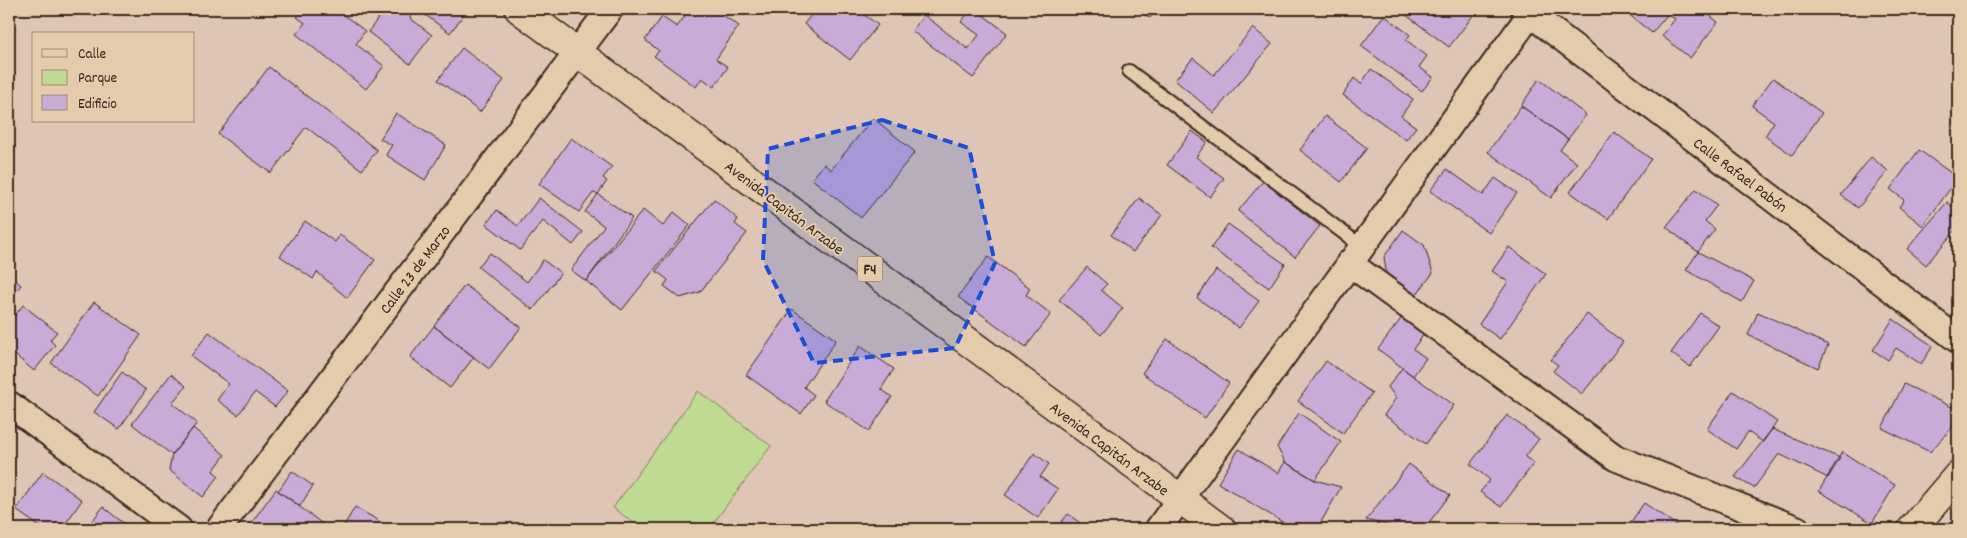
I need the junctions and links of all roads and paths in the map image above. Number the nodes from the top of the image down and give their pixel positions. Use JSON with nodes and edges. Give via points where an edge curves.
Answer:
{"nodes":[{"id":1,"x":519,"y":9,"type":"edge"},
{"id":2,"x":610,"y":9,"type":"edge"},
{"id":3,"x":1530,"y":10,"type":"edge"},
{"id":4,"x":577,"y":52,"type":"junction"},
{"id":5,"x":1129,"y":71,"type":"dead end"},
{"id":6,"x":1355,"y":254,"type":"junction"},
{"id":7,"x":1958,"y":340,"type":"edge"},
{"id":8,"x":9,"y":404,"type":"edge"},
{"id":9,"x":1958,"y":475,"type":"edge"},
{"id":10,"x":1179,"y":500,"type":"junction"},
{"id":11,"x":179,"y":529,"type":"edge"},
{"id":12,"x":219,"y":529,"type":"edge"},
{"id":13,"x":1158,"y":529,"type":"edge"},
{"id":14,"x":1221,"y":529,"type":"edge"},
{"id":15,"x":1798,"y":529,"type":"edge"},
{"id":16,"x":1912,"y":529,"type":"edge"}],
"edges":[{"from":1,"to":4,"type":"main road","name":"Avenida Capitán Arzabe","number":"F4"},
{"from":2,"to":4,"type":"street","name":"Calle 23 de Marzo"},
{"from":3,"to":6,"type":"street"},
{"from":3,"to":7,"type":"street","name":"Calle Rafael Pabón"},
{"from":4,"to":10,"type":"main road","name":"Avenida Capitán Arzabe","number":"F4"},
{"from":4,"to":12,"type":"street","name":"Calle 23 de Marzo"},
{"from":5,"to":6,"type":"lane"},
{"from":6,"to":10,"type":"street"},
{"from":6,"to":15,"type":"street","via":[[1616,458]]},
{"from":8,"to":11,"type":"street"},
{"from":9,"to":16,"type":"main road"},
{"from":10,"to":13,"type":"street"},
{"from":10,"to":14,"type":"main road","name":"Avenida Capitán Arzabe","number":"F4"}]}
